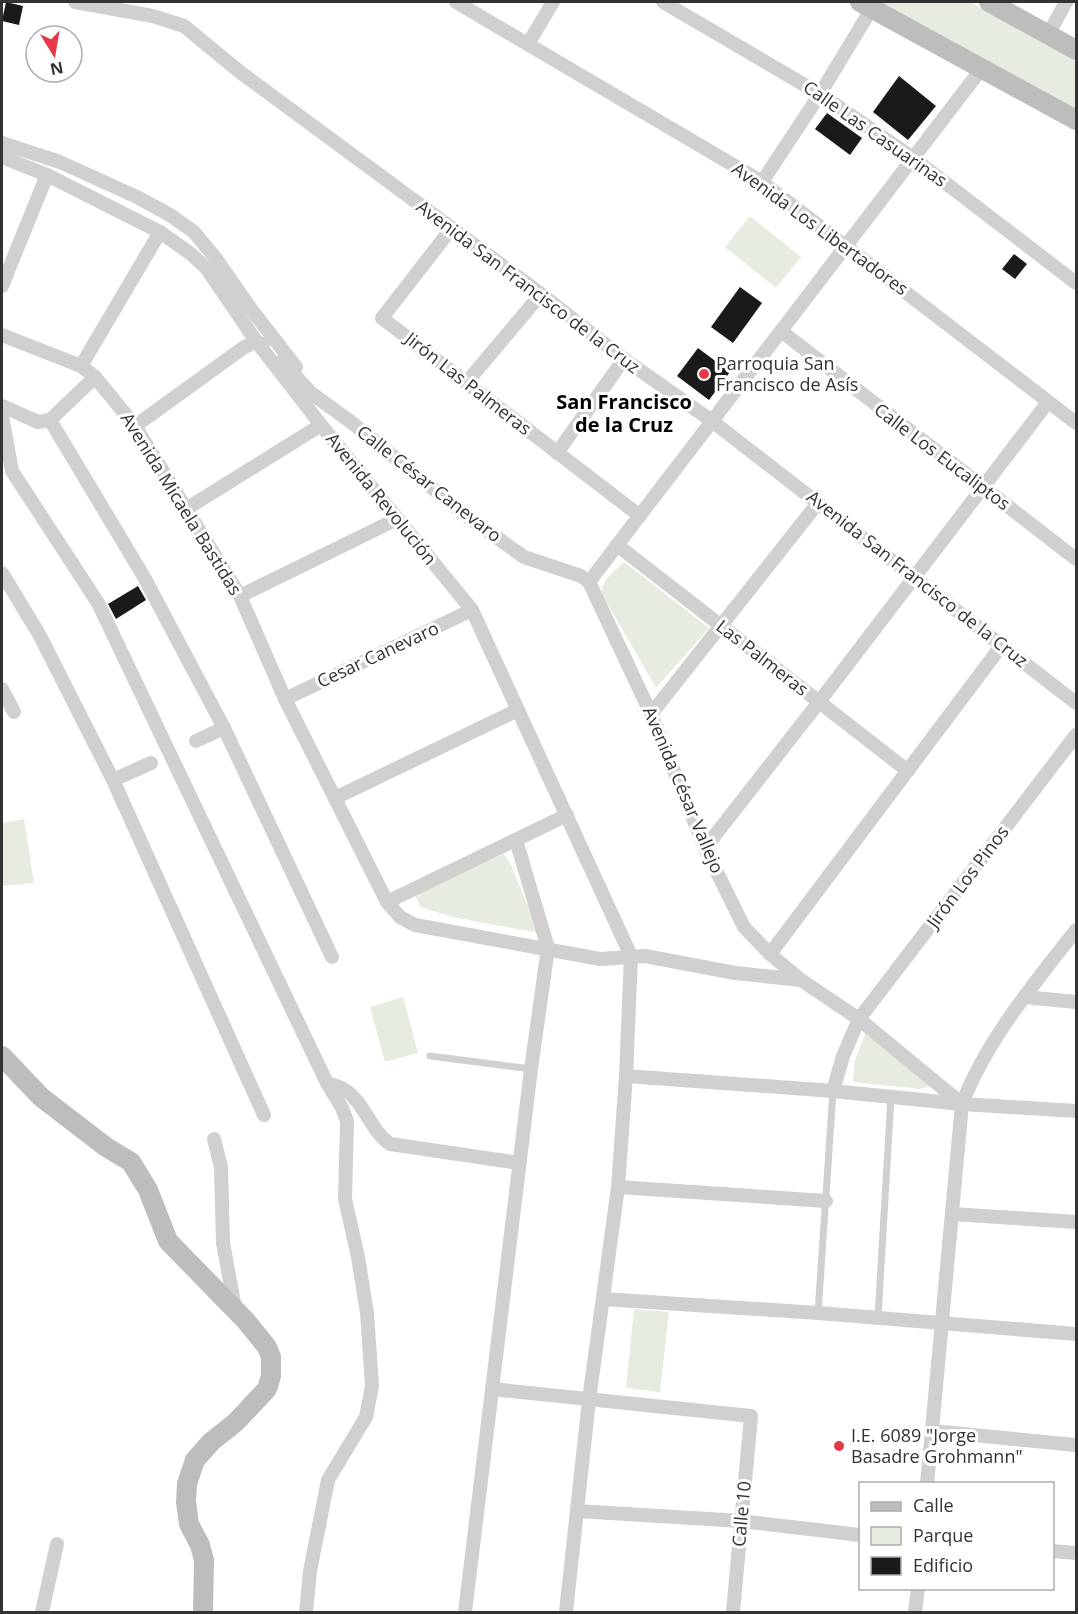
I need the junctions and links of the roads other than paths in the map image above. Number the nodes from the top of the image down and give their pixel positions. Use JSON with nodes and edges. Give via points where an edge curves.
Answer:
{"nodes":[{"id":1,"x":75,"y":2,"type":"edge"},
{"id":2,"x":456,"y":2,"type":"edge"},
{"id":3,"x":553,"y":2,"type":"edge"},
{"id":4,"x":663,"y":2,"type":"edge"},
{"id":5,"x":989,"y":2,"type":"edge"},
{"id":6,"x":1066,"y":2,"type":"edge"},
{"id":7,"x":866,"y":5,"type":"edge"},
{"id":8,"x":1048,"y":35,"type":"junction"},
{"id":9,"x":528,"y":44,"type":"junction"},
{"id":10,"x":1077,"y":50,"type":"edge"},
{"id":11,"x":982,"y":68,"type":"junction"},
{"id":12,"x":820,"y":94,"type":"junction"},
{"id":13,"x":1077,"y":120,"type":"edge"},
{"id":14,"x":2,"y":143,"type":"edge"},
{"id":15,"x":2,"y":158,"type":"edge"},
{"id":16,"x":914,"y":158,"type":"junction"},
{"id":17,"x":47,"y":175,"type":"junction"},
{"id":18,"x":762,"y":182,"type":"junction"},
{"id":19,"x":451,"y":229,"type":"junction"},
{"id":20,"x":160,"y":232,"type":"junction"},
{"id":21,"x":846,"y":245,"type":"junction"},
{"id":22,"x":1077,"y":283,"type":"edge"},
{"id":23,"x":2,"y":286,"type":"edge"},
{"id":24,"x":541,"y":294,"type":"junction"},
{"id":25,"x":781,"y":331,"type":"junction"},
{"id":26,"x":2,"y":335,"type":"edge"},
{"id":27,"x":256,"y":340,"type":"junction"},
{"id":28,"x":624,"y":359,"type":"junction"},
{"id":29,"x":81,"y":366,"type":"junction"},
{"id":30,"x":95,"y":377,"type":"junction"},
{"id":31,"x":466,"y":383,"type":"junction"},
{"id":32,"x":1048,"y":402,"type":"junction"},
{"id":33,"x":2,"y":406,"type":"edge"},
{"id":34,"x":329,"y":407,"type":"junction"},
{"id":35,"x":2,"y":416,"type":"edge"},
{"id":36,"x":50,"y":420,"type":"junction"},
{"id":37,"x":712,"y":421,"type":"junction"},
{"id":38,"x":1077,"y":423,"type":"edge"},
{"id":39,"x":321,"y":425,"type":"junction"},
{"id":40,"x":135,"y":426,"type":"junction"},
{"id":41,"x":557,"y":453,"type":"junction"},
{"id":42,"x":7,"y":468,"type":"edge"},
{"id":43,"x":982,"y":487,"type":"junction"},
{"id":44,"x":818,"y":503,"type":"junction"},
{"id":45,"x":186,"y":509,"type":"junction"},
{"id":46,"x":640,"y":516,"type":"junction"},
{"id":47,"x":398,"y":519,"type":"junction"},
{"id":48,"x":617,"y":545,"type":"junction"},
{"id":49,"x":1077,"y":559,"type":"edge"},
{"id":50,"x":2,"y":573,"type":"edge"},
{"id":51,"x":914,"y":577,"type":"junction"},
{"id":52,"x":589,"y":582,"type":"junction"},
{"id":53,"x":240,"y":596,"type":"junction"},
{"id":54,"x":472,"y":610,"type":"junction"},
{"id":55,"x":721,"y":626,"type":"junction"},
{"id":56,"x":1002,"y":645,"type":"junction"},
{"id":57,"x":2,"y":689,"type":"edge"},
{"id":58,"x":285,"y":699,"type":"junction"},
{"id":59,"x":819,"y":702,"type":"junction"},
{"id":60,"x":1077,"y":703,"type":"edge"},
{"id":61,"x":518,"y":710,"type":"junction"},
{"id":62,"x":14,"y":712,"type":"dead end"},
{"id":63,"x":651,"y":714,"type":"junction"},
{"id":64,"x":224,"y":728,"type":"junction"},
{"id":65,"x":1077,"y":735,"type":"edge"},
{"id":66,"x":196,"y":741,"type":"dead end"},
{"id":67,"x":151,"y":763,"type":"dead end"},
{"id":68,"x":908,"y":771,"type":"junction"},
{"id":69,"x":113,"y":780,"type":"junction"},
{"id":70,"x":335,"y":798,"type":"junction"},
{"id":71,"x":567,"y":815,"type":"junction"},
{"id":72,"x":516,"y":840,"type":"junction"},
{"id":73,"x":705,"y":848,"type":"junction"},
{"id":74,"x":387,"y":902,"type":"junction"},
{"id":75,"x":1077,"y":930,"type":"edge"},
{"id":76,"x":548,"y":948,"type":"junction"},
{"id":77,"x":770,"y":954,"type":"junction"},
{"id":78,"x":631,"y":956,"type":"junction"},
{"id":79,"x":332,"y":957,"type":"dead end"},
{"id":80,"x":801,"y":980,"type":"junction"},
{"id":81,"x":1024,"y":997,"type":"junction"},
{"id":82,"x":1077,"y":1002,"type":"edge"},
{"id":83,"x":860,"y":1020,"type":"junction"},
{"id":84,"x":2,"y":1056,"type":"edge"},
{"id":85,"x":430,"y":1056,"type":"dead end"},
{"id":86,"x":531,"y":1069,"type":"junction"},
{"id":87,"x":626,"y":1076,"type":"junction"},
{"id":88,"x":327,"y":1083,"type":"junction"},
{"id":89,"x":833,"y":1091,"type":"junction"},
{"id":90,"x":891,"y":1097,"type":"junction"},
{"id":91,"x":962,"y":1104,"type":"junction"},
{"id":92,"x":1077,"y":1111,"type":"edge"},
{"id":93,"x":264,"y":1115,"type":"dead end"},
{"id":94,"x":214,"y":1139,"type":"dead end"},
{"id":95,"x":519,"y":1163,"type":"junction"},
{"id":96,"x":618,"y":1187,"type":"junction"},
{"id":97,"x":826,"y":1201,"type":"junction"},
{"id":98,"x":951,"y":1214,"type":"junction"},
{"id":99,"x":1077,"y":1222,"type":"edge"},
{"id":100,"x":603,"y":1299,"type":"junction"},
{"id":101,"x":818,"y":1313,"type":"junction"},
{"id":102,"x":241,"y":1316,"type":"junction"},
{"id":103,"x":878,"y":1317,"type":"junction"},
{"id":104,"x":942,"y":1323,"type":"junction"},
{"id":105,"x":1077,"y":1334,"type":"edge"},
{"id":106,"x":492,"y":1389,"type":"junction"},
{"id":107,"x":589,"y":1400,"type":"junction"},
{"id":108,"x":932,"y":1431,"type":"junction"},
{"id":109,"x":1077,"y":1445,"type":"edge"},
{"id":110,"x":927,"y":1482,"type":"edge"},
{"id":111,"x":577,"y":1511,"type":"junction"},
{"id":112,"x":741,"y":1521,"type":"junction"},
{"id":113,"x":859,"y":1535,"type":"edge"},
{"id":114,"x":57,"y":1544,"type":"dead end"},
{"id":115,"x":1054,"y":1551,"type":"edge"},
{"id":116,"x":1077,"y":1553,"type":"edge"},
{"id":117,"x":918,"y":1590,"type":"edge"},
{"id":118,"x":42,"y":1612,"type":"edge"},
{"id":119,"x":203,"y":1612,"type":"edge"},
{"id":120,"x":306,"y":1612,"type":"edge"},
{"id":121,"x":465,"y":1612,"type":"edge"},
{"id":122,"x":566,"y":1612,"type":"edge"},
{"id":123,"x":733,"y":1612,"type":"edge"},
{"id":124,"x":915,"y":1612,"type":"edge"}],
"edges":[{"from":1,"to":19,"type":"street","name":"Avenida San Francisco de la Cruz","via":[[153,16],[184,26]]},
{"from":2,"to":9,"type":"street","name":"Avenida Los Libertadores"},
{"from":3,"to":9,"type":"street"},
{"from":4,"to":12,"type":"street","name":"Calle Las Casuarinas"},
{"from":5,"to":8,"type":"street"},
{"from":6,"to":8,"type":"street"},
{"from":7,"to":11,"type":"street"},
{"from":7,"to":12,"type":"street"},
{"from":8,"to":10,"type":"street"},
{"from":9,"to":18,"type":"street","name":"Avenida Los Libertadores"},
{"from":11,"to":13,"type":"street"},
{"from":11,"to":16,"type":"street"},
{"from":12,"to":16,"type":"street","name":"Calle Las Casuarinas"},
{"from":12,"to":18,"type":"street"},
{"from":14,"to":34,"type":"street","via":[[60,162],[137,197],[194,232]]},
{"from":15,"to":17,"type":"street","name":"Avenida Revolución"},
{"from":16,"to":21,"type":"street"},
{"from":16,"to":22,"type":"street","name":"Calle Las Casuarinas"},
{"from":17,"to":20,"type":"street","name":"Avenida Revolución"},
{"from":17,"to":23,"type":"street"},
{"from":18,"to":21,"type":"street","name":"Avenida Los Libertadores"},
{"from":19,"to":24,"type":"street","name":"Avenida San Francisco de la Cruz"},
{"from":19,"to":31,"type":"street","name":"Jirón Las Palmeras","via":[[382,318]]},
{"from":20,"to":27,"type":"street","name":"Avenida Revolución","via":[[207,269]]},
{"from":20,"to":29,"type":"street"},
{"from":21,"to":25,"type":"street"},
{"from":21,"to":32,"type":"street","name":"Avenida Los Libertadores"},
{"from":24,"to":28,"type":"street","name":"Avenida San Francisco de la Cruz"},
{"from":24,"to":31,"type":"street"},
{"from":25,"to":37,"type":"street"},
{"from":25,"to":43,"type":"street","name":"Calle Los Eucaliptos"},
{"from":26,"to":29,"type":"street","name":"Avenida Micaela Bastidas"},
{"from":27,"to":34,"type":"street","name":"Calle César Canevaro"},
{"from":27,"to":39,"type":"street","name":"Avenida Revolución"},
{"from":27,"to":40,"type":"street"},
{"from":28,"to":37,"type":"street","name":"Avenida San Francisco de la Cruz"},
{"from":28,"to":41,"type":"street"},
{"from":29,"to":30,"type":"street","name":"Avenida Micaela Bastidas"},
{"from":30,"to":36,"type":"street"},
{"from":30,"to":40,"type":"street","name":"Avenida Micaela Bastidas"},
{"from":31,"to":41,"type":"street","name":"Jirón Las Palmeras"},
{"from":32,"to":38,"type":"street","name":"Avenida Los Libertadores"},
{"from":32,"to":43,"type":"street"},
{"from":33,"to":36,"type":"street","via":[[38,422]]},
{"from":34,"to":52,"type":"street","name":"Calle César Canevaro","via":[[524,557]]},
{"from":35,"to":42,"type":"street"},
{"from":36,"to":64,"type":"street","via":[[144,577]]},
{"from":37,"to":44,"type":"street","name":"Avenida San Francisco de la Cruz"},
{"from":37,"to":46,"type":"street"},
{"from":39,"to":45,"type":"street"},
{"from":39,"to":47,"type":"street","name":"Avenida Revolución"},
{"from":40,"to":45,"type":"street","name":"Avenida Micaela Bastidas"},
{"from":41,"to":46,"type":"street","name":"Jirón Las Palmeras"},
{"from":42,"to":88,"type":"street","via":[[98,603]]},
{"from":43,"to":49,"type":"street","name":"Calle Los Eucaliptos"},
{"from":43,"to":51,"type":"street"},
{"from":44,"to":51,"type":"street","name":"Avenida San Francisco de la Cruz"},
{"from":44,"to":55,"type":"street"},
{"from":45,"to":53,"type":"street","name":"Avenida Micaela Bastidas"},
{"from":46,"to":48,"type":"street"},
{"from":47,"to":53,"type":"street"},
{"from":47,"to":54,"type":"street","name":"Avenida Revolución"},
{"from":48,"to":52,"type":"street"},
{"from":48,"to":55,"type":"street","name":"Las Palmeras"},
{"from":50,"to":69,"type":"street","via":[[39,634]]},
{"from":51,"to":56,"type":"street","name":"Avenida San Francisco de la Cruz"},
{"from":51,"to":59,"type":"street"},
{"from":52,"to":63,"type":"street","name":"Avenida César Vallejo"},
{"from":53,"to":58,"type":"street","name":"Avenida Micaela Bastidas"},
{"from":54,"to":58,"type":"street","name":"Cesar Canevaro"},
{"from":54,"to":61,"type":"street","name":"Avenida Revolución"},
{"from":55,"to":59,"type":"street","name":"Las Palmeras"},
{"from":55,"to":63,"type":"street"},
{"from":56,"to":60,"type":"street","name":"Avenida San Francisco de la Cruz"},
{"from":56,"to":68,"type":"street"},
{"from":57,"to":62,"type":"street"},
{"from":58,"to":70,"type":"street","name":"Avenida Micaela Bastidas"},
{"from":59,"to":68,"type":"street","name":"Las Palmeras"},
{"from":59,"to":73,"type":"street"},
{"from":61,"to":70,"type":"street"},
{"from":61,"to":71,"type":"street","name":"Avenida Revolución"},
{"from":63,"to":73,"type":"street","name":"Avenida César Vallejo"},
{"from":64,"to":66,"type":"street"},
{"from":64,"to":79,"type":"street"},
{"from":65,"to":83,"type":"street","name":"Jirón Los Pinos"},
{"from":67,"to":69,"type":"street"},
{"from":68,"to":77,"type":"street"},
{"from":69,"to":93,"type":"street"},
{"from":70,"to":74,"type":"street","name":"Avenida Micaela Bastidas"},
{"from":71,"to":72,"type":"street"},
{"from":71,"to":78,"type":"street","name":"Avenida Revolución"},
{"from":72,"to":74,"type":"street"},
{"from":72,"to":76,"type":"street"},
{"from":73,"to":77,"type":"street","name":"Avenida César Vallejo","via":[[744,927]]},
{"from":74,"to":76,"type":"street","via":[[400,917],[415,925]]},
{"from":75,"to":81,"type":"street"},
{"from":76,"to":78,"type":"street","via":[[600,959]]},
{"from":76,"to":86,"type":"street"},
{"from":77,"to":80,"type":"street","name":"Avenida César Vallejo"},
{"from":78,"to":80,"type":"street"},
{"from":78,"to":87,"type":"street"},
{"from":80,"to":83,"type":"street","name":"Avenida César Vallejo"},
{"from":81,"to":82,"type":"street"},
{"from":81,"to":91,"type":"street","via":[[973,1075]]},
{"from":83,"to":89,"type":"street","name":"Jirón Los Pinos","via":[[843,1056]]},
{"from":83,"to":91,"type":"street","name":"Avenida César Vallejo"},
{"from":84,"to":102,"type":"street","via":[[41,1097],[131,1162],[148,1190],[168,1241]]},
{"from":85,"to":86,"type":"lane"},
{"from":86,"to":95,"type":"street"},
{"from":87,"to":89,"type":"street"},
{"from":87,"to":96,"type":"street"},
{"from":88,"to":95,"type":"street","via":[[344,1089],[357,1100],[380,1136],[390,1144]]},
{"from":88,"to":120,"type":"street","via":[[347,1121],[345,1199],[367,1313],[372,1386],[366,1417],[328,1480]]},
{"from":89,"to":90,"type":"street"},
{"from":89,"to":97,"type":"lane"},
{"from":90,"to":91,"type":"street"},
{"from":90,"to":103,"type":"lane"},
{"from":91,"to":92,"type":"street"},
{"from":91,"to":98,"type":"street"},
{"from":94,"to":102,"type":"street","via":[[221,1167],[223,1243]]},
{"from":95,"to":106,"type":"street"},
{"from":96,"to":97,"type":"street"},
{"from":96,"to":100,"type":"street"},
{"from":97,"to":101,"type":"lane"},
{"from":98,"to":99,"type":"street"},
{"from":98,"to":104,"type":"street"},
{"from":100,"to":101,"type":"street"},
{"from":100,"to":107,"type":"street"},
{"from":101,"to":103,"type":"street"},
{"from":102,"to":119,"type":"street","via":[[267,1347],[271,1376],[267,1389],[195,1460],[187,1484],[189,1524],[204,1560]]},
{"from":103,"to":104,"type":"street"},
{"from":104,"to":105,"type":"street"},
{"from":104,"to":108,"type":"street"},
{"from":106,"to":107,"type":"street"},
{"from":106,"to":121,"type":"street"},
{"from":107,"to":111,"type":"street"},
{"from":107,"to":112,"type":"street","name":"Calle 10","via":[[751,1416]]},
{"from":108,"to":109,"type":"street"},
{"from":108,"to":110,"type":"street"},
{"from":111,"to":112,"type":"street"},
{"from":111,"to":122,"type":"street"},
{"from":112,"to":113,"type":"street"},
{"from":112,"to":123,"type":"street","name":"Calle 10"},
{"from":114,"to":118,"type":"street"},
{"from":115,"to":116,"type":"street"},
{"from":117,"to":124,"type":"street"}]}
